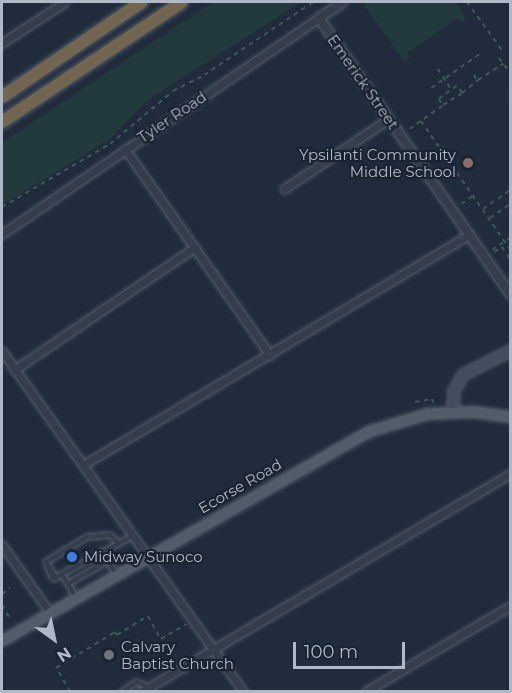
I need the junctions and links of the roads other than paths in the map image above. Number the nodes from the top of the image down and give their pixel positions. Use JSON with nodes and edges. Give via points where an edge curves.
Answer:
{"nodes":[{"id":1,"x":65,"y":2,"type":"edge"},
{"id":2,"x":142,"y":2,"type":"edge"},
{"id":3,"x":182,"y":2,"type":"edge"},
{"id":4,"x":343,"y":2,"type":"edge"},
{"id":5,"x":319,"y":18,"type":"junction"},
{"id":6,"x":2,"y":43,"type":"edge"},
{"id":7,"x":2,"y":97,"type":"edge"},
{"id":8,"x":388,"y":119,"type":"junction"},
{"id":9,"x":2,"y":122,"type":"edge"},
{"id":10,"x":125,"y":149,"type":"junction"},
{"id":11,"x":284,"y":189,"type":"dead end"},
{"id":12,"x":2,"y":234,"type":"edge"},
{"id":13,"x":469,"y":235,"type":"junction"},
{"id":14,"x":195,"y":247,"type":"junction"},
{"id":15,"x":510,"y":294,"type":"edge"},
{"id":16,"x":2,"y":351,"type":"edge"},
{"id":17,"x":510,"y":351,"type":"edge"},
{"id":18,"x":270,"y":355,"type":"junction"},
{"id":19,"x":14,"y":370,"type":"junction"},
{"id":20,"x":453,"y":412,"type":"junction"},
{"id":21,"x":510,"y":417,"type":"edge"},
{"id":22,"x":83,"y":465,"type":"junction"},
{"id":23,"x":510,"y":474,"type":"edge"},
{"id":24,"x":131,"y":537,"type":"junction"},
{"id":25,"x":118,"y":543,"type":"junction"},
{"id":26,"x":2,"y":545,"type":"edge"},
{"id":27,"x":102,"y":551,"type":"junction"},
{"id":28,"x":146,"y":558,"type":"junction"},
{"id":29,"x":108,"y":561,"type":"junction"},
{"id":30,"x":62,"y":574,"type":"junction"},
{"id":31,"x":117,"y":574,"type":"junction"},
{"id":32,"x":68,"y":584,"type":"junction"},
{"id":33,"x":76,"y":598,"type":"junction"},
{"id":34,"x":510,"y":606,"type":"edge"},
{"id":35,"x":50,"y":613,"type":"junction"},
{"id":36,"x":2,"y":641,"type":"edge"},
{"id":37,"x":213,"y":650,"type":"junction"},
{"id":38,"x":145,"y":690,"type":"edge"},
{"id":39,"x":122,"y":692,"type":"edge"},
{"id":40,"x":243,"y":692,"type":"edge"},
{"id":41,"x":365,"y":692,"type":"edge"}],
"edges":[{"from":1,"to":6,"type":"street"},
{"from":2,"to":7,"type":"highway"},
{"from":3,"to":9,"type":"highway"},
{"from":4,"to":5,"type":"street","name":"Tyler Road"},
{"from":5,"to":8,"type":"street","name":"Emerick Street"},
{"from":5,"to":10,"type":"street","name":"Tyler Road"},
{"from":8,"to":11,"type":"street"},
{"from":8,"to":13,"type":"street","name":"Emerick Street"},
{"from":10,"to":12,"type":"street","name":"Tyler Road"},
{"from":10,"to":14,"type":"street"},
{"from":13,"to":15,"type":"street","name":"Emerick Street"},
{"from":13,"to":18,"type":"street"},
{"from":14,"to":18,"type":"street"},
{"from":14,"to":19,"type":"street"},
{"from":16,"to":19,"type":"street"},
{"from":17,"to":20,"type":"main road","via":[[463,375],[454,391]]},
{"from":18,"to":22,"type":"street"},
{"from":19,"to":22,"type":"street"},
{"from":20,"to":21,"type":"main road","name":"Ecorse Road"},
{"from":20,"to":28,"type":"main road","name":"Ecorse Road","via":[[408,418],[368,432]]},
{"from":22,"to":24,"type":"street"},
{"from":23,"to":37,"type":"street"},
{"from":24,"to":25,"type":"lane"},
{"from":24,"to":28,"type":"street"},
{"from":25,"to":27,"type":"lane"},
{"from":25,"to":30,"type":"lane","via":[[110,535],[87,537],[46,562],[56,578]]},
{"from":26,"to":35,"type":"street"},
{"from":27,"to":29,"type":"lane"},
{"from":27,"to":30,"type":"lane"},
{"from":28,"to":31,"type":"main road","name":"Ecorse Road"},
{"from":28,"to":37,"type":"street"},
{"from":29,"to":31,"type":"lane"},
{"from":29,"to":32,"type":"lane"},
{"from":30,"to":32,"type":"lane"},
{"from":31,"to":33,"type":"main road","name":"Ecorse Road"},
{"from":32,"to":33,"type":"lane"},
{"from":33,"to":35,"type":"main road","name":"Ecorse Road"},
{"from":34,"to":41,"type":"street"},
{"from":35,"to":36,"type":"main road","name":"Ecorse Road"},
{"from":37,"to":38,"type":"street"},
{"from":37,"to":40,"type":"street"},
{"from":38,"to":39,"type":"lane","via":[[137,682]]}]}
